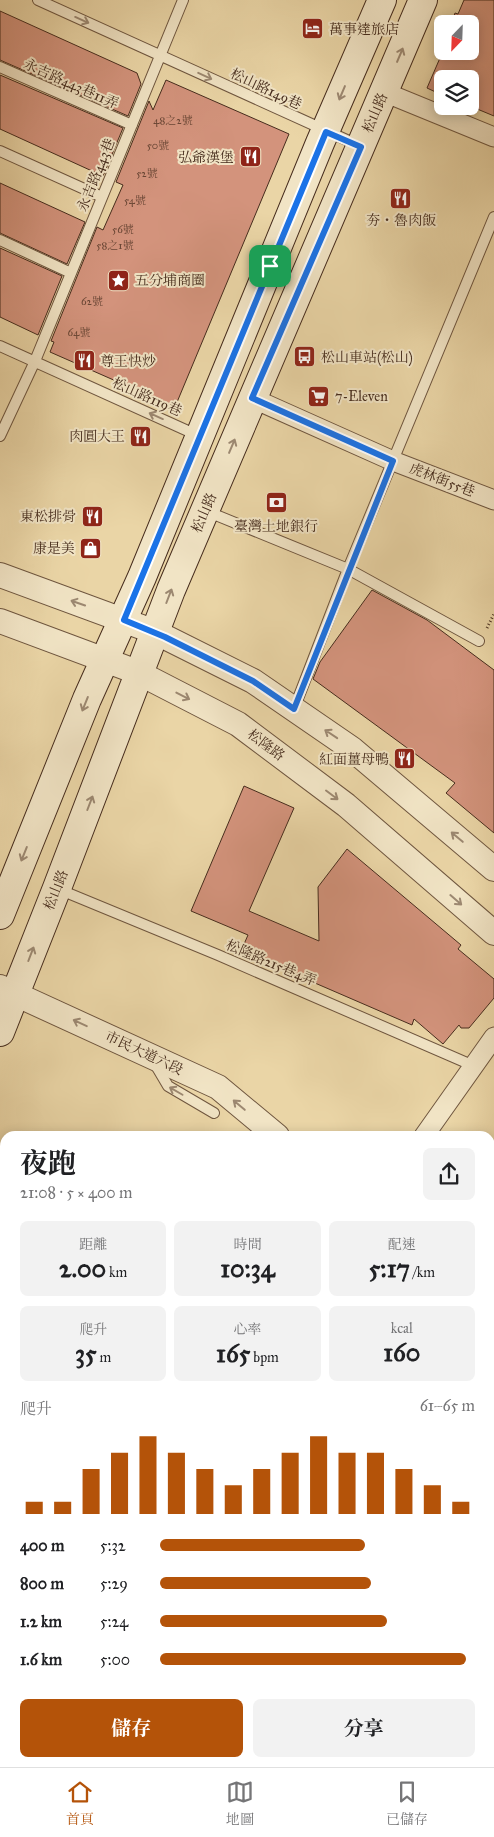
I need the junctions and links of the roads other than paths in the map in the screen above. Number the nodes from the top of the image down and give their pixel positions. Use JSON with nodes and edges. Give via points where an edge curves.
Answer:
{"nodes":[{"id":1,"x":38,"y":0,"type":"edge"},
{"id":2,"x":183,"y":0,"type":"edge"},
{"id":3,"x":382,"y":0,"type":"edge"},
{"id":4,"x":423,"y":0,"type":"edge"},
{"id":5,"x":161,"y":55,"type":"junction"},
{"id":6,"x":0,"y":67,"type":"edge"},
{"id":7,"x":384,"y":92,"type":"junction"},
{"id":8,"x":132,"y":125,"type":"junction"},
{"id":9,"x":326,"y":132,"type":"junction"},
{"id":10,"x":494,"y":137,"type":"edge"},
{"id":11,"x":361,"y":147,"type":"junction"},
{"id":12,"x":0,"y":151,"type":"edge"},
{"id":13,"x":102,"y":197,"type":"junction"},
{"id":14,"x":494,"y":218,"type":"edge"},
{"id":15,"x":0,"y":240,"type":"edge"},
{"id":16,"x":71,"y":273,"type":"junction"},
{"id":17,"x":0,"y":346,"type":"edge"},
{"id":18,"x":35,"y":361,"type":"junction"},
{"id":19,"x":252,"y":398,"type":"junction"},
{"id":20,"x":0,"y":436,"type":"edge"},
{"id":21,"x":200,"y":437,"type":"junction"},
{"id":22,"x":393,"y":461,"type":"junction"},
{"id":23,"x":494,"y":500,"type":"edge"},
{"id":24,"x":205,"y":510,"type":"junction"},
{"id":25,"x":348,"y":569,"type":"junction"},
{"id":26,"x":0,"y":575,"type":"edge"},
{"id":27,"x":124,"y":620,"type":"junction"},
{"id":28,"x":0,"y":621,"type":"edge"},
{"id":29,"x":156,"y":632,"type":"junction"},
{"id":30,"x":479,"y":641,"type":"dead end"},
{"id":31,"x":105,"y":659,"type":"junction"},
{"id":32,"x":139,"y":674,"type":"junction"},
{"id":33,"x":294,"y":709,"type":"junction"},
{"id":34,"x":494,"y":869,"type":"edge"},
{"id":35,"x":57,"y":888,"type":"junction"},
{"id":36,"x":0,"y":915,"type":"edge"},
{"id":37,"x":494,"y":932,"type":"edge"},
{"id":38,"x":8,"y":990,"type":"edge"},
{"id":39,"x":0,"y":1032,"type":"edge"},
{"id":40,"x":494,"y":1037,"type":"edge"},
{"id":41,"x":152,"y":1057,"type":"junction"},
{"id":42,"x":474,"y":1066,"type":"junction"},
{"id":43,"x":214,"y":1113,"type":"dead end"},
{"id":44,"x":271,"y":1131,"type":"edge"},
{"id":45,"x":428,"y":1131,"type":"edge"}],
"edges":[{"from":1,"to":5,"type":"lane","name":"松山路149巷","one_way":true},
{"from":2,"to":5,"type":"lane","name":"永吉路443巷"},
{"from":3,"to":9,"type":"main road","one_way":true},
{"from":7,"to":4,"type":"main road","name":"松山路","one_way":true},
{"from":5,"to":8,"type":"lane","name":"永吉路443巷"},
{"from":5,"to":9,"type":"lane","name":"松山路149巷","one_way":true},
{"from":6,"to":8,"type":"lane","name":"永吉路443巷11弄"},
{"from":7,"to":10,"type":"street"},
{"from":7,"to":11,"type":"main road","name":"松山路"},
{"from":8,"to":13,"type":"lane","name":"永吉路443巷"},
{"from":9,"to":11,"type":"lane","name":"松山路149巷"},
{"from":9,"to":21,"type":"main road"},
{"from":11,"to":19,"type":"main road","name":"松山路"},
{"from":12,"to":13,"type":"lane"},
{"from":13,"to":16,"type":"lane","name":"永吉路443巷"},
{"from":14,"to":22,"type":"lane"},
{"from":15,"to":16,"type":"lane"},
{"from":16,"to":18,"type":"lane","name":"永吉路443巷"},
{"from":17,"to":18,"type":"lane","name":"松山路119巷"},
{"from":18,"to":20,"type":"lane","name":"永吉路443巷"},
{"from":21,"to":18,"type":"lane","name":"松山路119巷","one_way":true},
{"from":19,"to":22,"type":"street","name":"虎林街55巷"},
{"from":24,"to":19,"type":"main road","name":"松山路","one_way":true},
{"from":21,"to":27,"type":"main road"},
{"from":22,"to":23,"type":"street","name":"虎林街55巷"},
{"from":22,"to":25,"type":"lane"},
{"from":24,"to":25,"type":"lane"},
{"from":29,"to":24,"type":"main road","name":"松山路","one_way":true},
{"from":25,"to":30,"type":"lane"},
{"from":25,"to":33,"type":"lane"},
{"from":27,"to":26,"type":"street","one_way":true},
{"from":27,"to":29,"type":"street"},
{"from":27,"to":31,"type":"main road"},
{"from":28,"to":31,"type":"street","name":"松隆路"},
{"from":29,"to":32,"type":"main road","name":"松山路"},
{"from":29,"to":33,"type":"street","via":[[253,681]]},
{"from":31,"to":32,"type":"street","name":"松隆路"},
{"from":31,"to":36,"type":"main road","one_way":true},
{"from":35,"to":32,"type":"main road","name":"松山路","one_way":true},
{"from":32,"to":37,"type":"street","name":"松隆路","one_way":true,"via":[[238,724],[346,806]]},
{"from":34,"to":33,"type":"street","one_way":true,"via":[[352,749]]},
{"from":38,"to":35,"type":"main road","name":"松山路","one_way":true},
{"from":35,"to":42,"type":"lane","name":"松隆路215巷4弄"},
{"from":38,"to":39,"type":"main road","name":"松山路"},
{"from":41,"to":38,"type":"street","name":"市民大道六段","one_way":true},
{"from":40,"to":42,"type":"street"},
{"from":43,"to":41,"type":"lane","one_way":true,"via":[[168,1086]]},
{"from":44,"to":41,"type":"street","name":"市民大道六段","one_way":true,"via":[[218,1088]]},
{"from":42,"to":45,"type":"street"}]}
